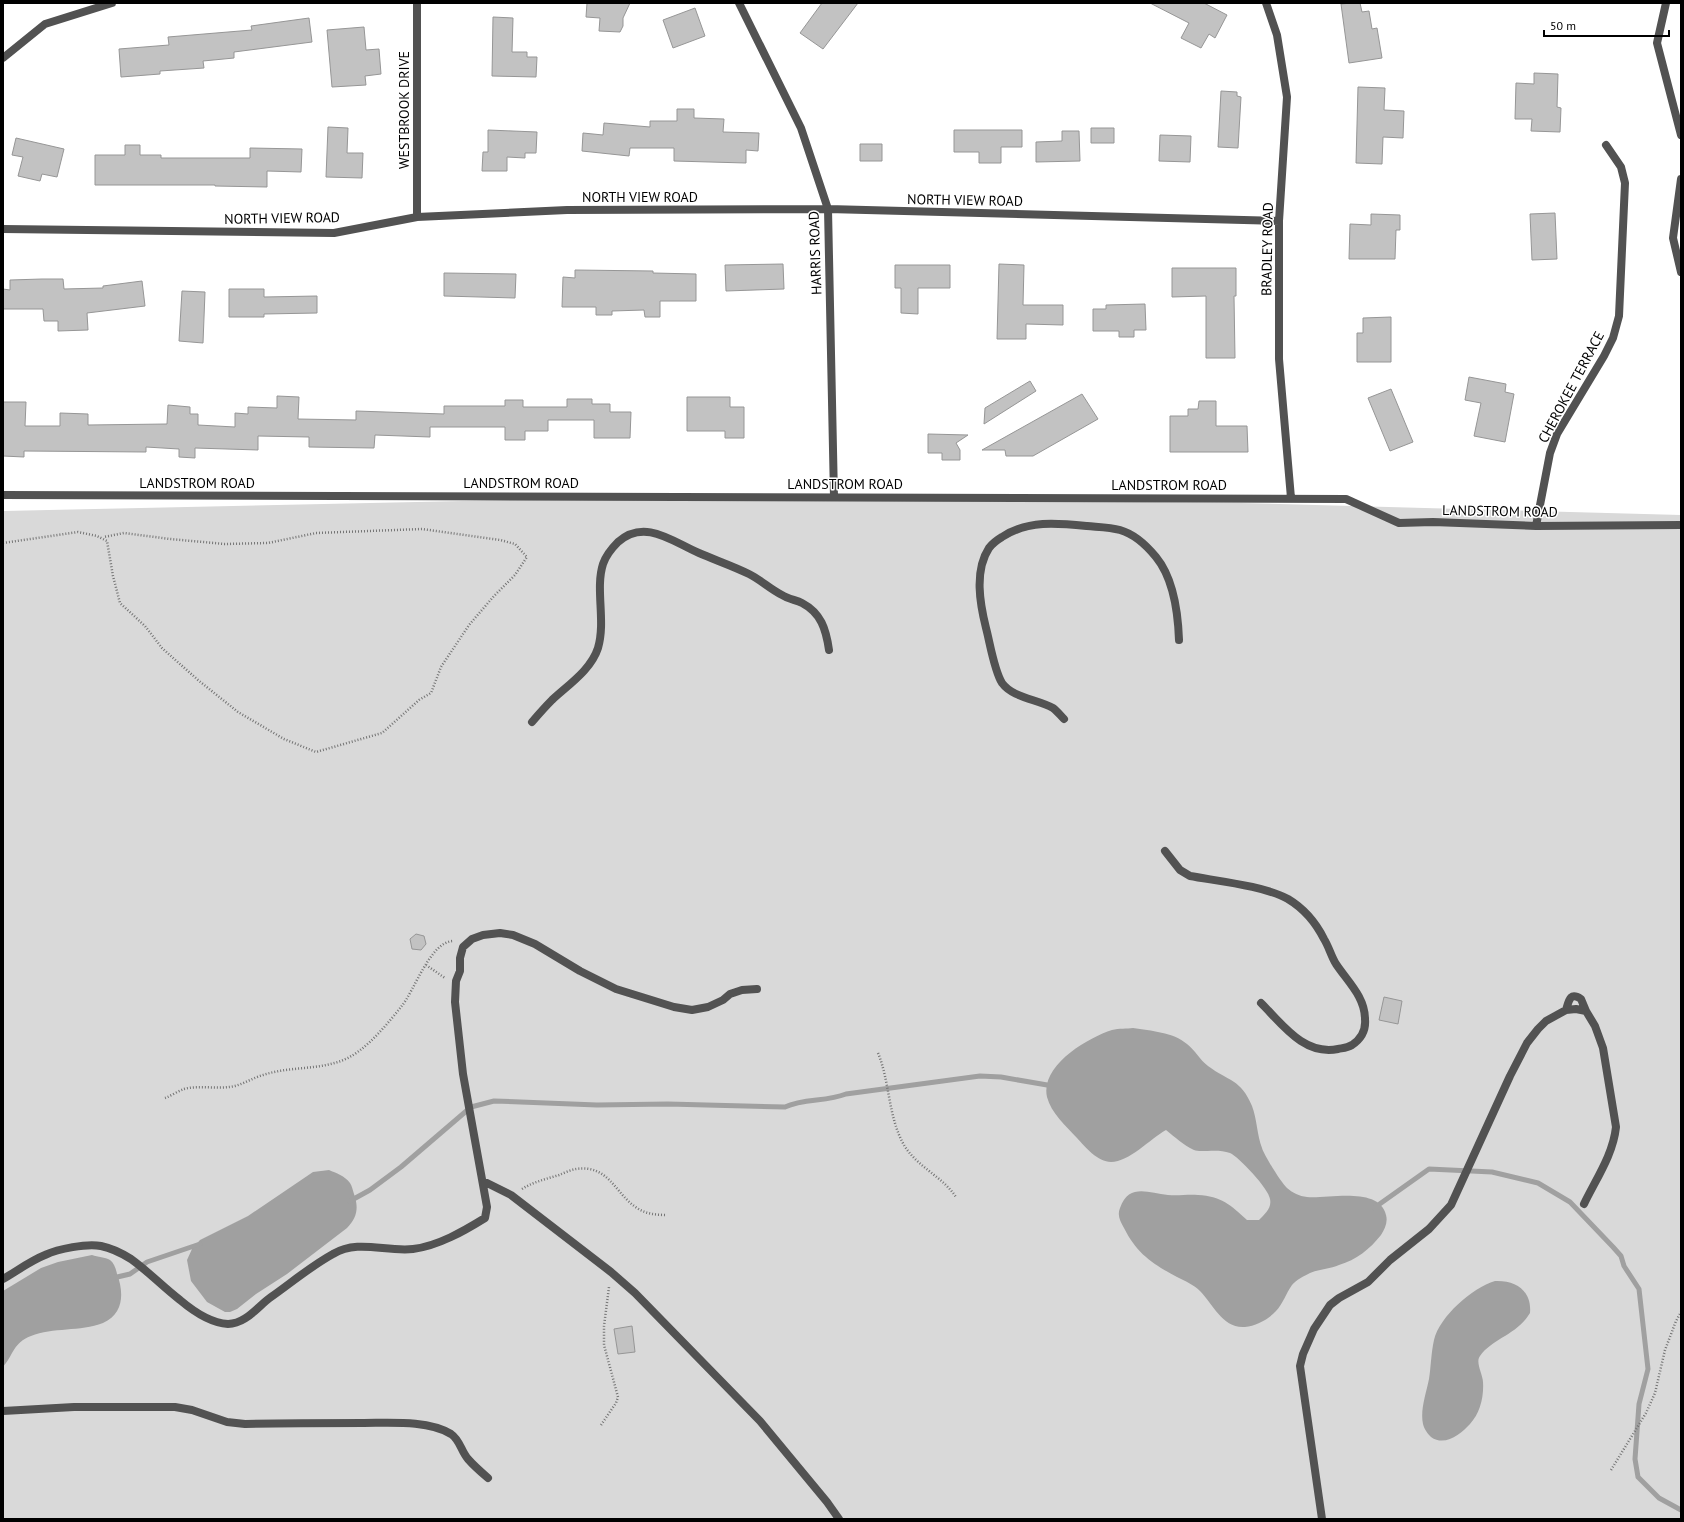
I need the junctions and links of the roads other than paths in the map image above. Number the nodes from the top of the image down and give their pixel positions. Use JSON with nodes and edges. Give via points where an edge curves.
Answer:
{"nodes":[{"id":1,"x":112,"y":3,"type":"edge"},
{"id":2,"x":417,"y":3,"type":"edge"},
{"id":3,"x":739,"y":3,"type":"edge"},
{"id":4,"x":1266,"y":3,"type":"edge"},
{"id":5,"x":1666,"y":3,"type":"edge"},
{"id":6,"x":3,"y":58,"type":"edge"},
{"id":7,"x":1681,"y":135,"type":"edge"},
{"id":8,"x":1606,"y":145,"type":"dead end"},
{"id":9,"x":1681,"y":179,"type":"edge"},
{"id":10,"x":828,"y":209,"type":"junction"},
{"id":11,"x":417,"y":217,"type":"junction"},
{"id":12,"x":1280,"y":221,"type":"junction"},
{"id":13,"x":3,"y":229,"type":"edge"},
{"id":14,"x":1681,"y":272,"type":"edge"},
{"id":15,"x":3,"y":495,"type":"edge"},
{"id":16,"x":834,"y":497,"type":"junction"},
{"id":17,"x":1291,"y":498,"type":"junction"},
{"id":18,"x":1681,"y":525,"type":"edge"},
{"id":19,"x":1536,"y":526,"type":"junction"},
{"id":20,"x":1179,"y":640,"type":"dead end"},
{"id":21,"x":829,"y":650,"type":"dead end"},
{"id":22,"x":1064,"y":719,"type":"dead end"},
{"id":23,"x":532,"y":722,"type":"dead end"},
{"id":24,"x":1165,"y":851,"type":"dead end"},
{"id":25,"x":757,"y":989,"type":"dead end"},
{"id":26,"x":1261,"y":1003,"type":"dead end"},
{"id":27,"x":1566,"y":1010,"type":"junction"},
{"id":28,"x":1586,"y":1011,"type":"junction"},
{"id":29,"x":483,"y":1181,"type":"junction"},
{"id":30,"x":1584,"y":1204,"type":"dead end"},
{"id":31,"x":3,"y":1279,"type":"edge"},
{"id":32,"x":3,"y":1411,"type":"edge"},
{"id":33,"x":488,"y":1478,"type":"dead end"},
{"id":34,"x":839,"y":1519,"type":"edge"},
{"id":35,"x":1322,"y":1519,"type":"edge"}],
"edges":[{"from":1,"to":6,"type":"street","via":[[45,24]]},
{"from":2,"to":11,"type":"street","name":"WESTBROOK DRIVE"},
{"from":3,"to":10,"type":"street","name":"HARRIS ROAD","via":[[801,128]]},
{"from":4,"to":12,"type":"street","name":"BRADLEY ROAD","via":[[1277,34],[1287,97]]},
{"from":5,"to":7,"type":"street","via":[[1657,43]]},
{"from":8,"to":19,"type":"street","name":"CHEROKEE TERRACE","via":[[1621,167],[1625,183],[1619,316],[1613,338],[1604,356],[1557,434],[1550,453]]},
{"from":9,"to":14,"type":"street","via":[[1673,238]]},
{"from":10,"to":11,"type":"street","name":"NORTH VIEW ROAD","via":[[567,210]]},
{"from":10,"to":12,"type":"street","name":"NORTH VIEW ROAD"},
{"from":10,"to":16,"type":"street","name":"HARRIS ROAD"},
{"from":11,"to":13,"type":"street","name":"NORTH VIEW ROAD","via":[[334,232]]},
{"from":12,"to":17,"type":"street","name":"BRADLEY ROAD","via":[[1279,359]]},
{"from":15,"to":16,"type":"street","name":"LANDSTROM ROAD"},
{"from":16,"to":17,"type":"street","name":"LANDSTROM ROAD"},
{"from":17,"to":19,"type":"street","name":"LANDSTROM ROAD","via":[[1346,499],[1399,523]]},
{"from":18,"to":19,"type":"street","name":"LANDSTROM ROAD"},
{"from":20,"to":22,"type":"street","via":[[1172,588],[1164,570],[1152,552],[1130,535],[1120,530],[1102,527],[1040,523],[1014,529],[996,541],[982,562],[980,575],[983,616],[995,668],[1003,683],[1015,694],[1055,710]]},
{"from":21,"to":23,"type":"street","via":[[822,620],[814,611],[746,572],[663,536],[638,532],[621,540],[610,550],[603,563],[600,580],[600,633],[598,648],[592,659]]},
{"from":24,"to":26,"type":"street","via":[[1180,870],[1190,876],[1260,889],[1287,899],[1306,914],[1319,929],[1333,959],[1363,1003],[1366,1021],[1364,1031],[1358,1041],[1348,1047],[1331,1051],[1321,1050],[1308,1046],[1293,1035]]},
{"from":25,"to":29,"type":"street","via":[[730,994],[708,1007],[692,1010],[674,1007],[616,989],[535,944],[513,935],[500,933],[472,939],[463,947],[460,958],[455,1002],[463,1074]]},
{"from":27,"to":28,"type":"street"},
{"from":27,"to":28,"type":"street","via":[[1568,1000],[1575,996],[1582,1000]]},
{"from":27,"to":35,"type":"street","via":[[1546,1021],[1527,1043],[1481,1136],[1451,1205],[1429,1229],[1390,1260],[1368,1282],[1330,1305],[1310,1336],[1300,1366]]},
{"from":28,"to":30,"type":"street","via":[[1603,1048],[1616,1127],[1608,1156]]},
{"from":29,"to":31,"type":"street","via":[[487,1207],[485,1218],[474,1225],[452,1237],[413,1249],[358,1246],[343,1248],[270,1298],[254,1312],[228,1324],[201,1315],[130,1259],[100,1246],[64,1249],[46,1254]]},
{"from":29,"to":34,"type":"street","via":[[511,1195],[635,1293],[760,1421]]},
{"from":32,"to":33,"type":"street","via":[[74,1407],[175,1407],[227,1422],[245,1424],[370,1423],[430,1426],[452,1435],[459,1442],[467,1458]]}]}
